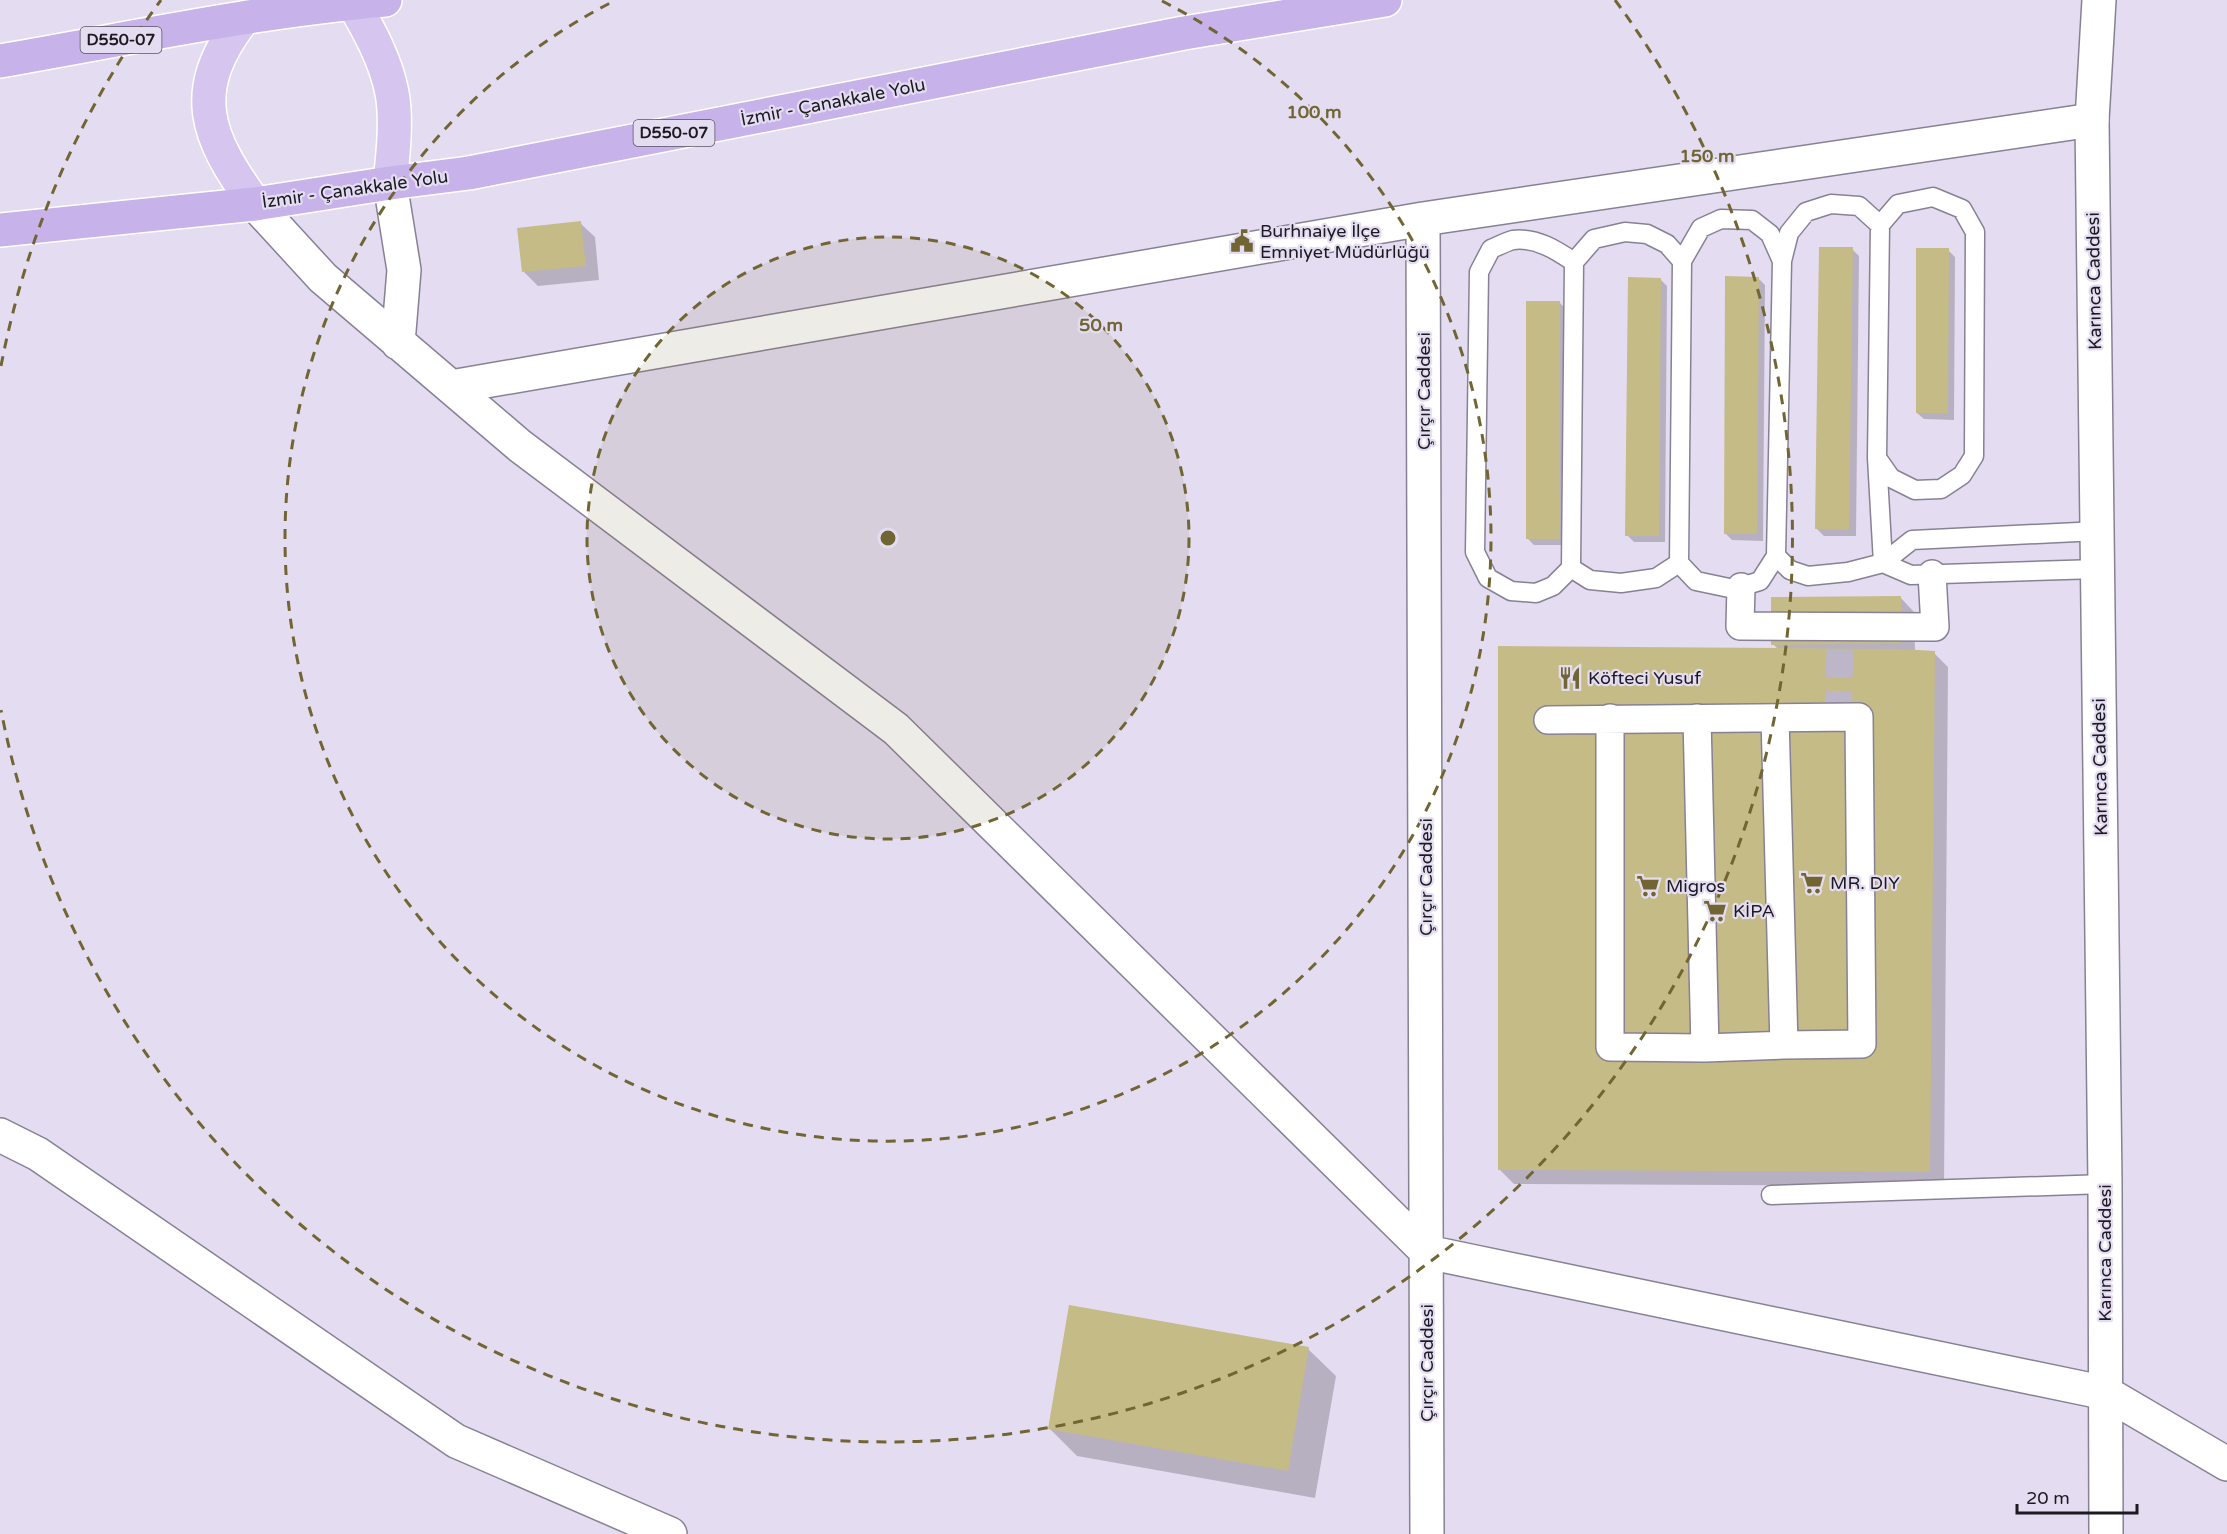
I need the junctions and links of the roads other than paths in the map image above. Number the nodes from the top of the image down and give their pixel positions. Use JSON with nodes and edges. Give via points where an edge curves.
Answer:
{"nodes":[{"id":1,"x":385,"y":0,"type":"edge"},
{"id":2,"x":2099,"y":0,"type":"edge"},
{"id":3,"x":352,"y":1,"type":"edge"},
{"id":4,"x":1368,"y":3,"type":"edge"},
{"id":5,"x":245,"y":10,"type":"edge"},
{"id":6,"x":0,"y":61,"type":"edge"},
{"id":7,"x":2092,"y":120,"type":"junction"},
{"id":8,"x":390,"y":183,"type":"junction"},
{"id":9,"x":255,"y":204,"type":"junction"},
{"id":10,"x":1424,"y":219,"type":"junction"},
{"id":11,"x":1880,"y":225,"type":"junction"},
{"id":12,"x":0,"y":230,"type":"edge"},
{"id":13,"x":1682,"y":261,"type":"junction"},
{"id":14,"x":1782,"y":261,"type":"junction"},
{"id":15,"x":1574,"y":262,"type":"junction"},
{"id":16,"x":398,"y":343,"type":"junction"},
{"id":17,"x":451,"y":387,"type":"junction"},
{"id":18,"x":1877,"y":458,"type":"junction"},
{"id":19,"x":2098,"y":531,"type":"junction"},
{"id":20,"x":1776,"y":556,"type":"junction"},
{"id":21,"x":1679,"y":563,"type":"junction"},
{"id":22,"x":1883,"y":563,"type":"junction"},
{"id":23,"x":1572,"y":568,"type":"junction"},
{"id":24,"x":2098,"y":569,"type":"junction"},
{"id":25,"x":1932,"y":574,"type":"junction"},
{"id":26,"x":1741,"y":587,"type":"junction"},
{"id":27,"x":1610,"y":718,"type":"junction"},
{"id":28,"x":1697,"y":718,"type":"junction"},
{"id":29,"x":1775,"y":718,"type":"junction"},
{"id":30,"x":1548,"y":720,"type":"dead end"},
{"id":31,"x":1784,"y":1045,"type":"junction"},
{"id":32,"x":1705,"y":1048,"type":"junction"},
{"id":33,"x":0,"y":1135,"type":"edge"},
{"id":34,"x":2105,"y":1184,"type":"junction"},
{"id":35,"x":1771,"y":1195,"type":"dead end"},
{"id":36,"x":1427,"y":1252,"type":"junction"},
{"id":37,"x":2106,"y":1393,"type":"junction"},
{"id":38,"x":2227,"y":1464,"type":"edge"},
{"id":39,"x":670,"y":1534,"type":"edge"},
{"id":40,"x":1427,"y":1534,"type":"edge"},
{"id":41,"x":2106,"y":1534,"type":"edge"}],
"edges":[{"from":1,"to":3,"type":"highway","number":"D550-07"},
{"from":2,"to":7,"type":"street","name":"Karınca Caddesi"},
{"from":3,"to":5,"type":"highway","number":"D550-07"},
{"from":3,"to":8,"type":"main road","via":[[375,42],[393,94]]},
{"from":4,"to":8,"type":"highway","name":"İzmir - Çanakkale Yolu","number":"D550-07","via":[[1184,33],[469,173]]},
{"from":5,"to":6,"type":"highway","number":"D550-07"},
{"from":5,"to":9,"type":"main road","via":[[218,57],[208,108],[213,134],[224,158]]},
{"from":7,"to":10,"type":"street"},
{"from":7,"to":19,"type":"street","name":"Karınca Caddesi"},
{"from":8,"to":9,"type":"highway","name":"İzmir - Çanakkale Yolu","number":"D550-07"},
{"from":8,"to":16,"type":"street","via":[[404,270]]},
{"from":9,"to":12,"type":"highway","name":"İzmir - Çanakkale Yolu","number":"D550-07"},
{"from":9,"to":16,"type":"street","via":[[323,278]]},
{"from":10,"to":17,"type":"street"},
{"from":10,"to":36,"type":"street","name":"Çırçır Caddesi"},
{"from":11,"to":14,"type":"lane","via":[[1858,206],[1831,204],[1806,212],[1789,233]]},
{"from":11,"to":18,"type":"lane"},
{"from":11,"to":18,"type":"lane","via":[[1898,204],[1933,196],[1962,209],[1975,232],[1974,456],[1962,475],[1941,489],[1915,490],[1891,478]]},
{"from":13,"to":14,"type":"lane","via":[[1701,228],[1721,219],[1752,220],[1770,234]]},
{"from":13,"to":15,"type":"lane","via":[[1666,244],[1647,234],[1625,232],[1594,239]]},
{"from":13,"to":21,"type":"lane"},
{"from":14,"to":20,"type":"lane"},
{"from":15,"to":23,"type":"lane"},
{"from":15,"to":23,"type":"lane","via":[[1554,248],[1534,241],[1513,240],[1491,249],[1479,272],[1475,552],[1488,578],[1511,591],[1536,593],[1553,586]]},
{"from":16,"to":17,"type":"street"},
{"from":17,"to":36,"type":"street","via":[[520,446],[897,729]]},
{"from":18,"to":22,"type":"lane"},
{"from":19,"to":22,"type":"lane","via":[[1912,540]]},
{"from":19,"to":24,"type":"street","name":"Karınca Caddesi"},
{"from":20,"to":22,"type":"lane","via":[[1790,570],[1808,576]]},
{"from":20,"to":26,"type":"lane","via":[[1760,581]]},
{"from":21,"to":23,"type":"lane","via":[[1656,579],[1621,583],[1590,580]]},
{"from":21,"to":26,"type":"lane","via":[[1696,581],[1734,590]]},
{"from":22,"to":25,"type":"lane","via":[[1911,574]]},
{"from":24,"to":25,"type":"lane"},
{"from":24,"to":34,"type":"street","name":"Karınca Caddesi"},
{"from":25,"to":26,"type":"street","via":[[1935,627],[1740,626]]},
{"from":27,"to":28,"type":"street"},
{"from":27,"to":30,"type":"street"},
{"from":27,"to":32,"type":"street","via":[[1610,1047]]},
{"from":28,"to":29,"type":"street"},
{"from":28,"to":32,"type":"street"},
{"from":29,"to":31,"type":"street"},
{"from":29,"to":31,"type":"street","via":[[1859,717],[1862,1044]]},
{"from":31,"to":32,"type":"street"},
{"from":33,"to":39,"type":"street","via":[[38,1154],[456,1441]]},
{"from":34,"to":35,"type":"lane"},
{"from":34,"to":37,"type":"street","name":"Karınca Caddesi"},
{"from":36,"to":37,"type":"street"},
{"from":36,"to":40,"type":"street","name":"Çırçır Caddesi"},
{"from":37,"to":38,"type":"street"},
{"from":37,"to":41,"type":"street","name":"Karınca Caddesi"}]}
